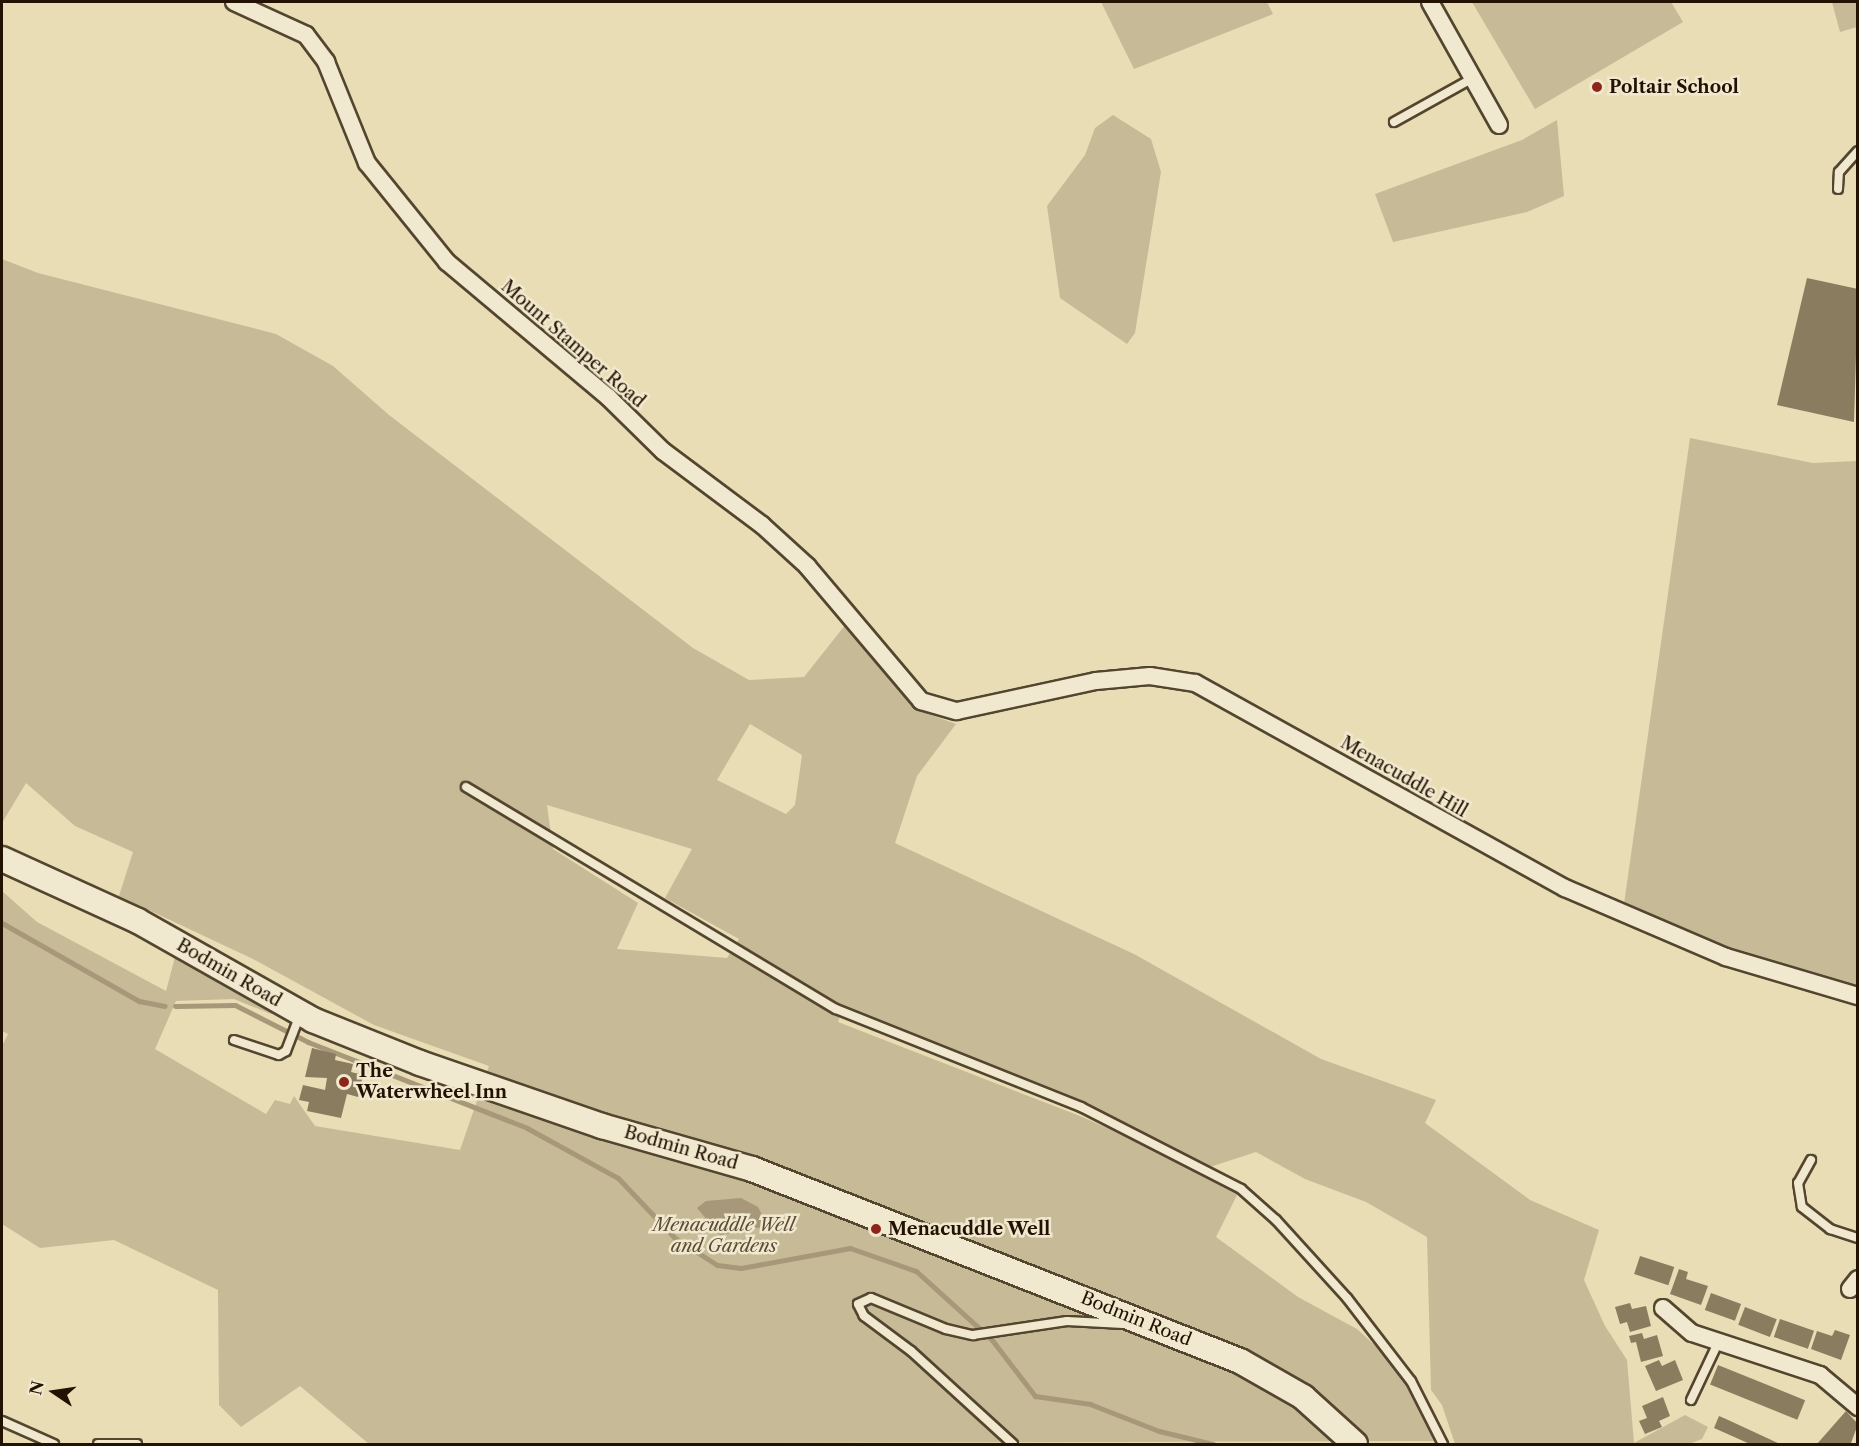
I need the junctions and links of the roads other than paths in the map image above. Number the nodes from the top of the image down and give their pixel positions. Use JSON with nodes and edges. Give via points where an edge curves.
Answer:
{"nodes":[{"id":1,"x":234,"y":2,"type":"edge"},
{"id":2,"x":1430,"y":2,"type":"edge"},
{"id":3,"x":1473,"y":78,"type":"junction"},
{"id":4,"x":1394,"y":122,"type":"dead end"},
{"id":5,"x":1499,"y":125,"type":"dead end"},
{"id":6,"x":1857,"y":151,"type":"edge"},
{"id":7,"x":1838,"y":189,"type":"dead end"},
{"id":8,"x":921,"y":701,"type":"joint"},
{"id":9,"x":465,"y":787,"type":"dead end"},
{"id":10,"x":2,"y":859,"type":"edge"},
{"id":11,"x":1857,"y":996,"type":"edge"},
{"id":12,"x":298,"y":1019,"type":"junction"},
{"id":13,"x":234,"y":1040,"type":"dead end"},
{"id":14,"x":1811,"y":1160,"type":"dead end"},
{"id":15,"x":1857,"y":1238,"type":"edge"},
{"id":16,"x":1663,"y":1308,"type":"dead end"},
{"id":17,"x":1151,"y":1325,"type":"junction"},
{"id":18,"x":1718,"y":1343,"type":"junction"},
{"id":19,"x":1691,"y":1400,"type":"dead end"},
{"id":20,"x":1857,"y":1407,"type":"edge"},
{"id":21,"x":2,"y":1421,"type":"edge"},
{"id":22,"x":54,"y":1444,"type":"edge"},
{"id":23,"x":98,"y":1444,"type":"edge"},
{"id":24,"x":137,"y":1444,"type":"edge"},
{"id":25,"x":1013,"y":1444,"type":"edge"},
{"id":26,"x":1355,"y":1444,"type":"edge"},
{"id":27,"x":1443,"y":1444,"type":"edge"}],
"edges":[{"from":1,"to":8,"type":"street","name":"Mount Stamper Road","via":[[306,35],[326,62],[367,164],[447,262],[608,397],[663,451],[762,525],[807,566]]},
{"from":2,"to":3,"type":"street"},
{"from":3,"to":4,"type":"lane"},
{"from":3,"to":5,"type":"street"},
{"from":6,"to":7,"type":"lane","via":[[1839,172]]},
{"from":8,"to":11,"type":"street","name":"Menacuddle Hill","via":[[957,711],[1096,681],[1150,676],[1195,683],[1575,893],[1726,957]]},
{"from":9,"to":27,"type":"lane","via":[[836,1009],[1081,1107],[1241,1189],[1276,1220],[1347,1298],[1411,1381]]},
{"from":10,"to":12,"type":"main road","name":"Bodmin Road","via":[[138,921]]},
{"from":12,"to":13,"type":"lane","via":[[279,1055]]},
{"from":12,"to":17,"type":"main road","name":"Bodmin Road","via":[[602,1126],[752,1169]]},
{"from":14,"to":15,"type":"lane","via":[[1798,1184],[1802,1207],[1830,1229]]},
{"from":16,"to":18,"type":"street","via":[[1692,1333]]},
{"from":17,"to":25,"type":"lane","via":[[1067,1322],[973,1335],[946,1329],[871,1298],[858,1304],[864,1316],[911,1352]]},
{"from":17,"to":26,"type":"main road","name":"Bodmin Road","via":[[1240,1361],[1303,1397]]},
{"from":18,"to":19,"type":"lane"},
{"from":18,"to":20,"type":"street","via":[[1820,1375]]},
{"from":21,"to":22,"type":"lane"},
{"from":23,"to":24,"type":"lane"}]}
